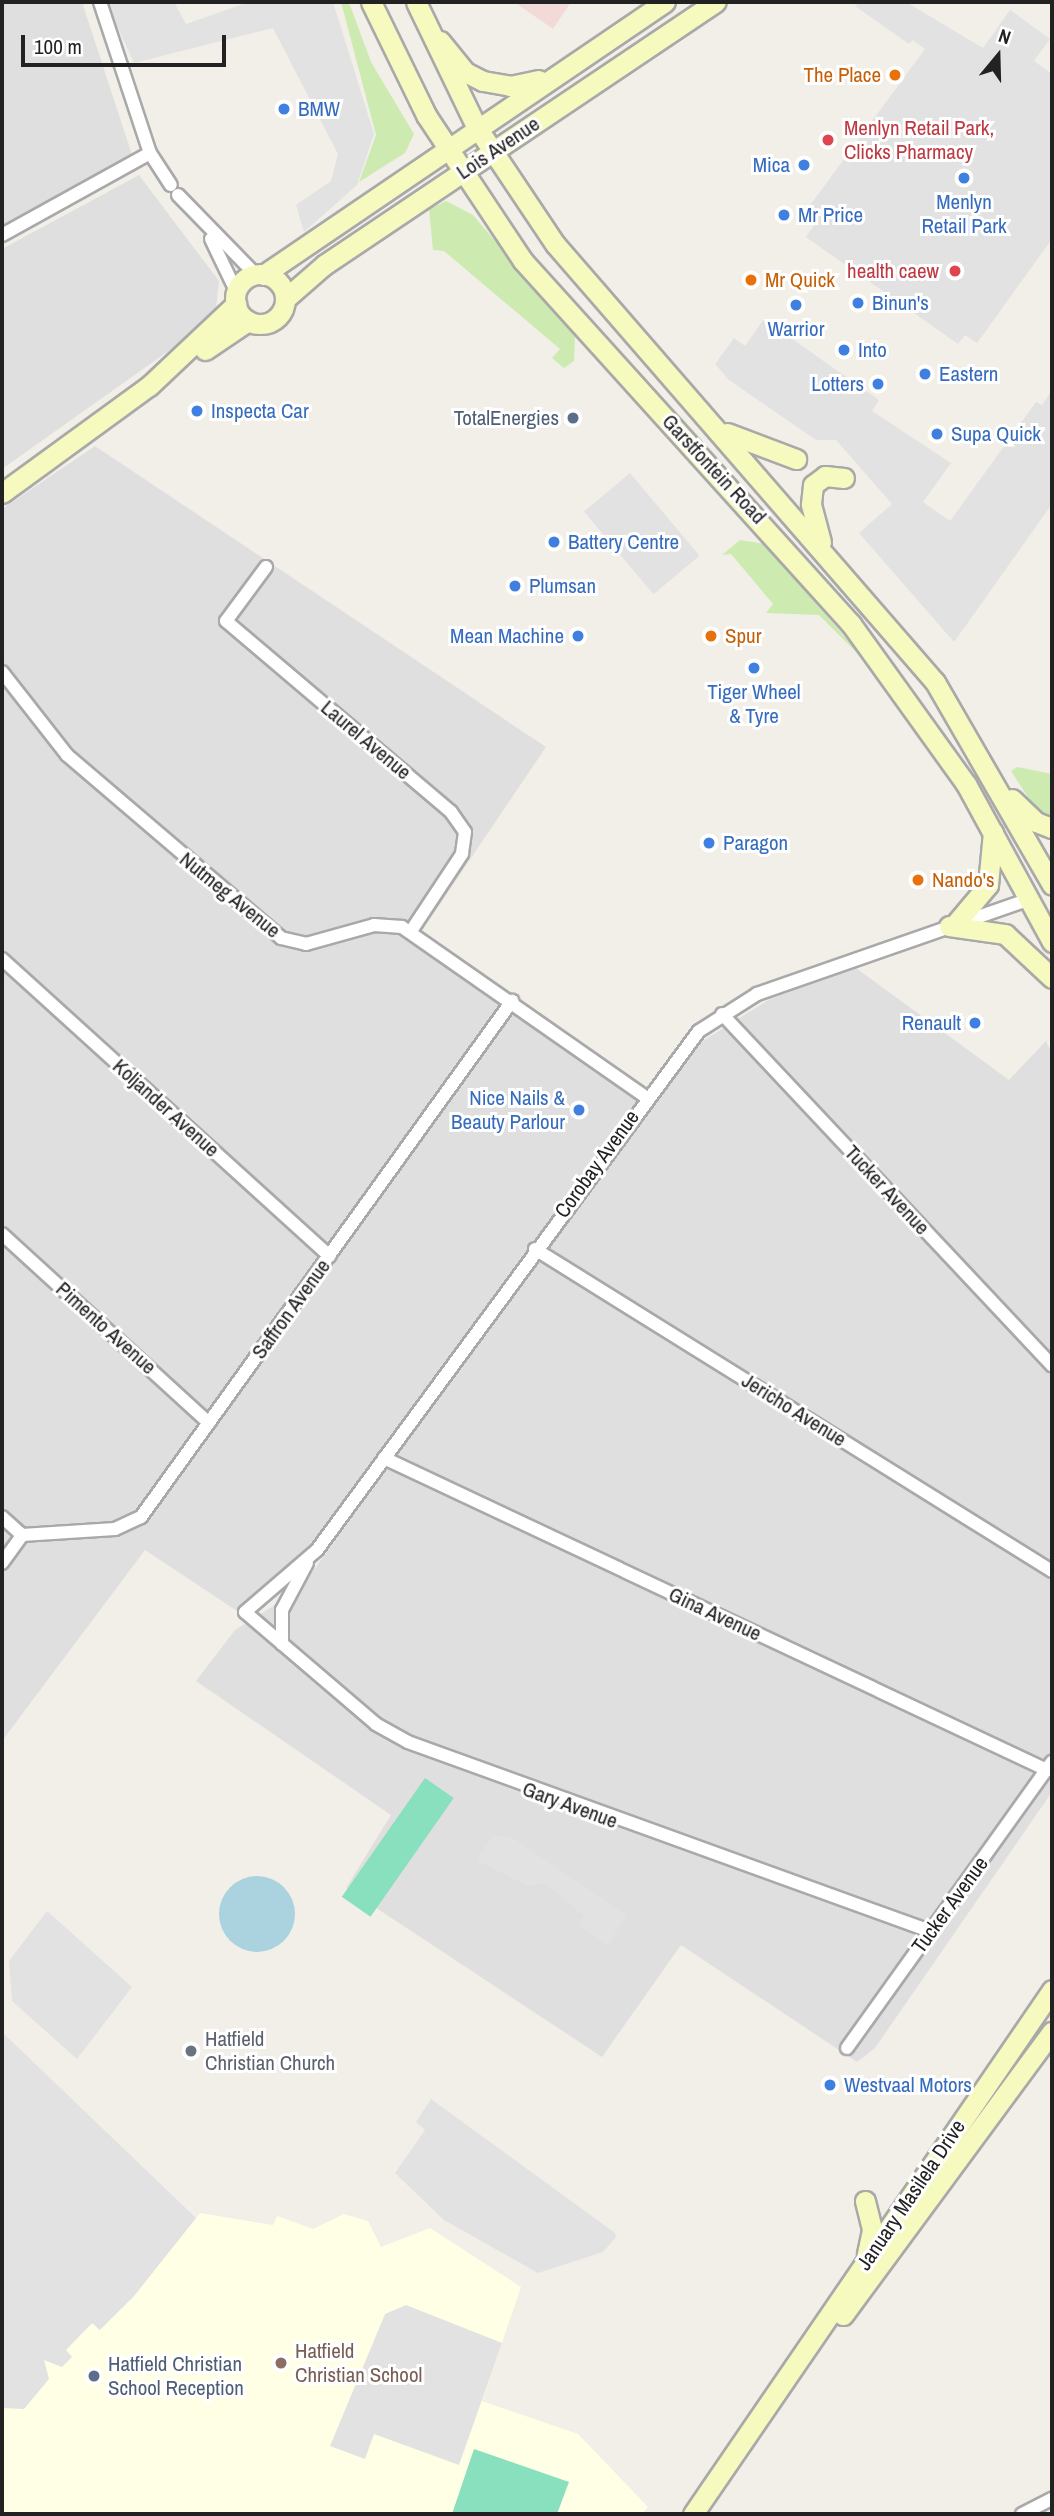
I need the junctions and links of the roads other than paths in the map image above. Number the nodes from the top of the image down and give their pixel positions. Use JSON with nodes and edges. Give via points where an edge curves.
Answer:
{"nodes":[{"id":1,"x":100,"y":2,"type":"edge"},
{"id":2,"x":665,"y":2,"type":"edge"},
{"id":3,"x":716,"y":2,"type":"edge"},
{"id":4,"x":370,"y":3,"type":"edge"},
{"id":5,"x":418,"y":8,"type":"edge"},
{"id":6,"x":554,"y":76,"type":"junction"},
{"id":7,"x":476,"y":126,"type":"junction"},
{"id":8,"x":445,"y":147,"type":"junction"},
{"id":9,"x":493,"y":152,"type":"junction"},
{"id":10,"x":149,"y":153,"type":"junction"},
{"id":11,"x":460,"y":174,"type":"junction"},
{"id":12,"x":206,"y":230,"type":"junction"},
{"id":13,"x":2,"y":235,"type":"edge"},
{"id":14,"x":259,"y":275,"type":"junction"},
{"id":15,"x":236,"y":298,"type":"junction"},
{"id":16,"x":285,"y":299,"type":"junction"},
{"id":17,"x":248,"y":321,"type":"junction"},
{"id":18,"x":191,"y":354,"type":"junction"},
{"id":19,"x":717,"y":428,"type":"junction"},
{"id":20,"x":65,"y":444,"type":"junction"},
{"id":21,"x":796,"y":459,"type":"dead end"},
{"id":22,"x":2,"y":478,"type":"edge"},
{"id":23,"x":844,"y":478,"type":"dead end"},
{"id":24,"x":2,"y":493,"type":"edge"},
{"id":25,"x":823,"y":548,"type":"junction"},
{"id":26,"x":266,"y":567,"type":"dead end"},
{"id":27,"x":2,"y":672,"type":"edge"},
{"id":28,"x":998,"y":786,"type":"junction"},
{"id":29,"x":993,"y":828,"type":"junction"},
{"id":30,"x":1052,"y":828,"type":"edge"},
{"id":31,"x":1050,"y":873,"type":"edge"},
{"id":32,"x":1026,"y":891,"type":"junction"},
{"id":33,"x":952,"y":925,"type":"junction"},
{"id":34,"x":411,"y":931,"type":"junction"},
{"id":35,"x":1052,"y":942,"type":"edge"},
{"id":36,"x":2,"y":959,"type":"edge"},
{"id":37,"x":1052,"y":978,"type":"edge"},
{"id":38,"x":512,"y":1001,"type":"junction"},
{"id":39,"x":722,"y":1014,"type":"junction"},
{"id":40,"x":646,"y":1097,"type":"junction"},
{"id":41,"x":2,"y":1234,"type":"edge"},
{"id":42,"x":535,"y":1249,"type":"junction"},
{"id":43,"x":330,"y":1256,"type":"junction"},
{"id":44,"x":1052,"y":1366,"type":"edge"},
{"id":45,"x":209,"y":1423,"type":"junction"},
{"id":46,"x":384,"y":1458,"type":"junction"},
{"id":47,"x":2,"y":1517,"type":"edge"},
{"id":48,"x":22,"y":1535,"type":"junction"},
{"id":49,"x":308,"y":1560,"type":"junction"},
{"id":50,"x":2,"y":1563,"type":"edge"},
{"id":51,"x":1052,"y":1572,"type":"edge"},
{"id":52,"x":245,"y":1612,"type":"joint"},
{"id":53,"x":282,"y":1644,"type":"junction"},
{"id":54,"x":1049,"y":1766,"type":"edge"},
{"id":55,"x":930,"y":1931,"type":"junction"},
{"id":56,"x":1052,"y":1992,"type":"edge"},
{"id":57,"x":1052,"y":2032,"type":"edge"},
{"id":58,"x":848,"y":2048,"type":"dead end"},
{"id":59,"x":933,"y":2196,"type":"junction"},
{"id":60,"x":864,"y":2201,"type":"dead end"},
{"id":61,"x":897,"y":2214,"type":"junction"},
{"id":62,"x":892,"y":2255,"type":"junction"},
{"id":63,"x":865,"y":2262,"type":"junction"},
{"id":64,"x":798,"y":2368,"type":"junction"},
{"id":65,"x":1052,"y":2499,"type":"edge"},
{"id":66,"x":693,"y":2514,"type":"edge"},
{"id":67,"x":1022,"y":2514,"type":"edge"}],
"edges":[{"from":1,"to":10,"type":"street"},
{"from":2,"to":6,"type":"main road","name":"Lois Avenue"},
{"from":3,"to":9,"type":"main road","name":"Lois Avenue"},
{"from":4,"to":8,"type":"main road","name":"Garstfontein Road"},
{"from":5,"to":6,"type":"main road","via":[[453,59],[482,81],[510,86]]},
{"from":5,"to":7,"type":"main road","name":"Garstfontein Road"},
{"from":6,"to":7,"type":"main road","name":"Lois Avenue"},
{"from":7,"to":8,"type":"main road","name":"Lois Avenue"},
{"from":7,"to":9,"type":"main road","name":"Garstfontein Road"},
{"from":8,"to":11,"type":"main road","name":"Garstfontein Road"},
{"from":8,"to":14,"type":"main road","name":"Lois Avenue"},
{"from":9,"to":11,"type":"main road","name":"Lois Avenue"},
{"from":9,"to":19,"type":"main road","name":"Garstfontein Road","via":[[555,244]]},
{"from":10,"to":12,"type":"street"},
{"from":10,"to":13,"type":"street"},
{"from":11,"to":16,"type":"main road","name":"Lois Avenue","via":[[324,265]]},
{"from":11,"to":29,"type":"main road","name":"Garstfontein Road","via":[[523,261],[851,624]]},
{"from":12,"to":14,"type":"street"},
{"from":12,"to":15,"type":"street"},
{"from":14,"to":15,"type":"main road"},
{"from":14,"to":16,"type":"main road","via":[[281,285]]},
{"from":15,"to":17,"type":"main road"},
{"from":15,"to":18,"type":"main road"},
{"from":16,"to":17,"type":"main road","via":[[270,322]]},
{"from":17,"to":18,"type":"main road"},
{"from":18,"to":20,"type":"main road"},
{"from":19,"to":21,"type":"main road"},
{"from":19,"to":25,"type":"main road","name":"Garstfontein Road"},
{"from":20,"to":22,"type":"main road"},
{"from":20,"to":24,"type":"main road"},
{"from":23,"to":25,"type":"main road","via":[[825,475],[813,485],[811,503]]},
{"from":25,"to":28,"type":"main road","name":"Garstfontein Road","via":[[935,682]]},
{"from":26,"to":34,"type":"street","name":"Laurel Avenue","via":[[226,621],[451,812],[465,832],[463,854]]},
{"from":27,"to":34,"type":"street","name":"Nutmeg Avenue","via":[[67,755],[281,938],[320,942],[383,924]]},
{"from":28,"to":30,"type":"main road","via":[[1036,822]]},
{"from":28,"to":31,"type":"main road","name":"Garstfontein Road"},
{"from":29,"to":32,"type":"main road","name":"Garstfontein Road"},
{"from":29,"to":33,"type":"main road","via":[[988,886]]},
{"from":31,"to":32,"type":"main road","name":"Corobay Avenue"},
{"from":32,"to":33,"type":"street","name":"Corobay Avenue"},
{"from":32,"to":35,"type":"main road","name":"Garstfontein Road"},
{"from":33,"to":37,"type":"main road","via":[[1004,934]]},
{"from":33,"to":39,"type":"street","name":"Corobay Avenue","via":[[757,994]]},
{"from":34,"to":38,"type":"street","name":"Nutmeg Avenue"},
{"from":36,"to":43,"type":"street","name":"Koljander Avenue"},
{"from":38,"to":40,"type":"street","name":"Nutmeg Avenue"},
{"from":38,"to":43,"type":"street","name":"Saffron Avenue"},
{"from":39,"to":40,"type":"street","name":"Corobay Avenue","via":[[682,1046]]},
{"from":39,"to":44,"type":"street","name":"Tucker Avenue"},
{"from":40,"to":42,"type":"street","name":"Corobay Avenue"},
{"from":41,"to":45,"type":"street","name":"Pimento Avenue"},
{"from":42,"to":46,"type":"street","name":"Corobay Avenue"},
{"from":42,"to":51,"type":"street","name":"Jericho Avenue"},
{"from":43,"to":45,"type":"street","name":"Saffron Avenue"},
{"from":45,"to":48,"type":"street","name":"Saffron Avenue","via":[[131,1525]]},
{"from":46,"to":49,"type":"street","name":"Corobay Avenue"},
{"from":46,"to":54,"type":"street","name":"Gina Avenue"},
{"from":47,"to":48,"type":"street"},
{"from":48,"to":50,"type":"street"},
{"from":49,"to":52,"type":"street","name":"Corobay Avenue"},
{"from":49,"to":53,"type":"street","name":"Corobay Avenue","via":[[282,1610]]},
{"from":52,"to":53,"type":"street","name":"Gary Avenue"},
{"from":53,"to":55,"type":"street","name":"Gary Avenue","via":[[376,1724],[419,1747]]},
{"from":54,"to":55,"type":"street","name":"Tucker Avenue"},
{"from":55,"to":58,"type":"street","name":"Tucker Avenue"},
{"from":56,"to":61,"type":"main road","name":"January Masilela Drive"},
{"from":57,"to":59,"type":"main road","name":"January Masilela Drive"},
{"from":59,"to":61,"type":"main road"},
{"from":59,"to":62,"type":"main road","name":"January Masilela Drive"},
{"from":60,"to":63,"type":"main road","via":[[872,2230]]},
{"from":61,"to":62,"type":"main road"},
{"from":61,"to":63,"type":"main road","name":"January Masilela Drive"},
{"from":62,"to":64,"type":"main road","name":"January Masilela Drive"},
{"from":63,"to":64,"type":"main road","name":"January Masilela Drive"},
{"from":64,"to":66,"type":"main road","name":"January Masilela Drive"},
{"from":65,"to":67,"type":"street"}]}
